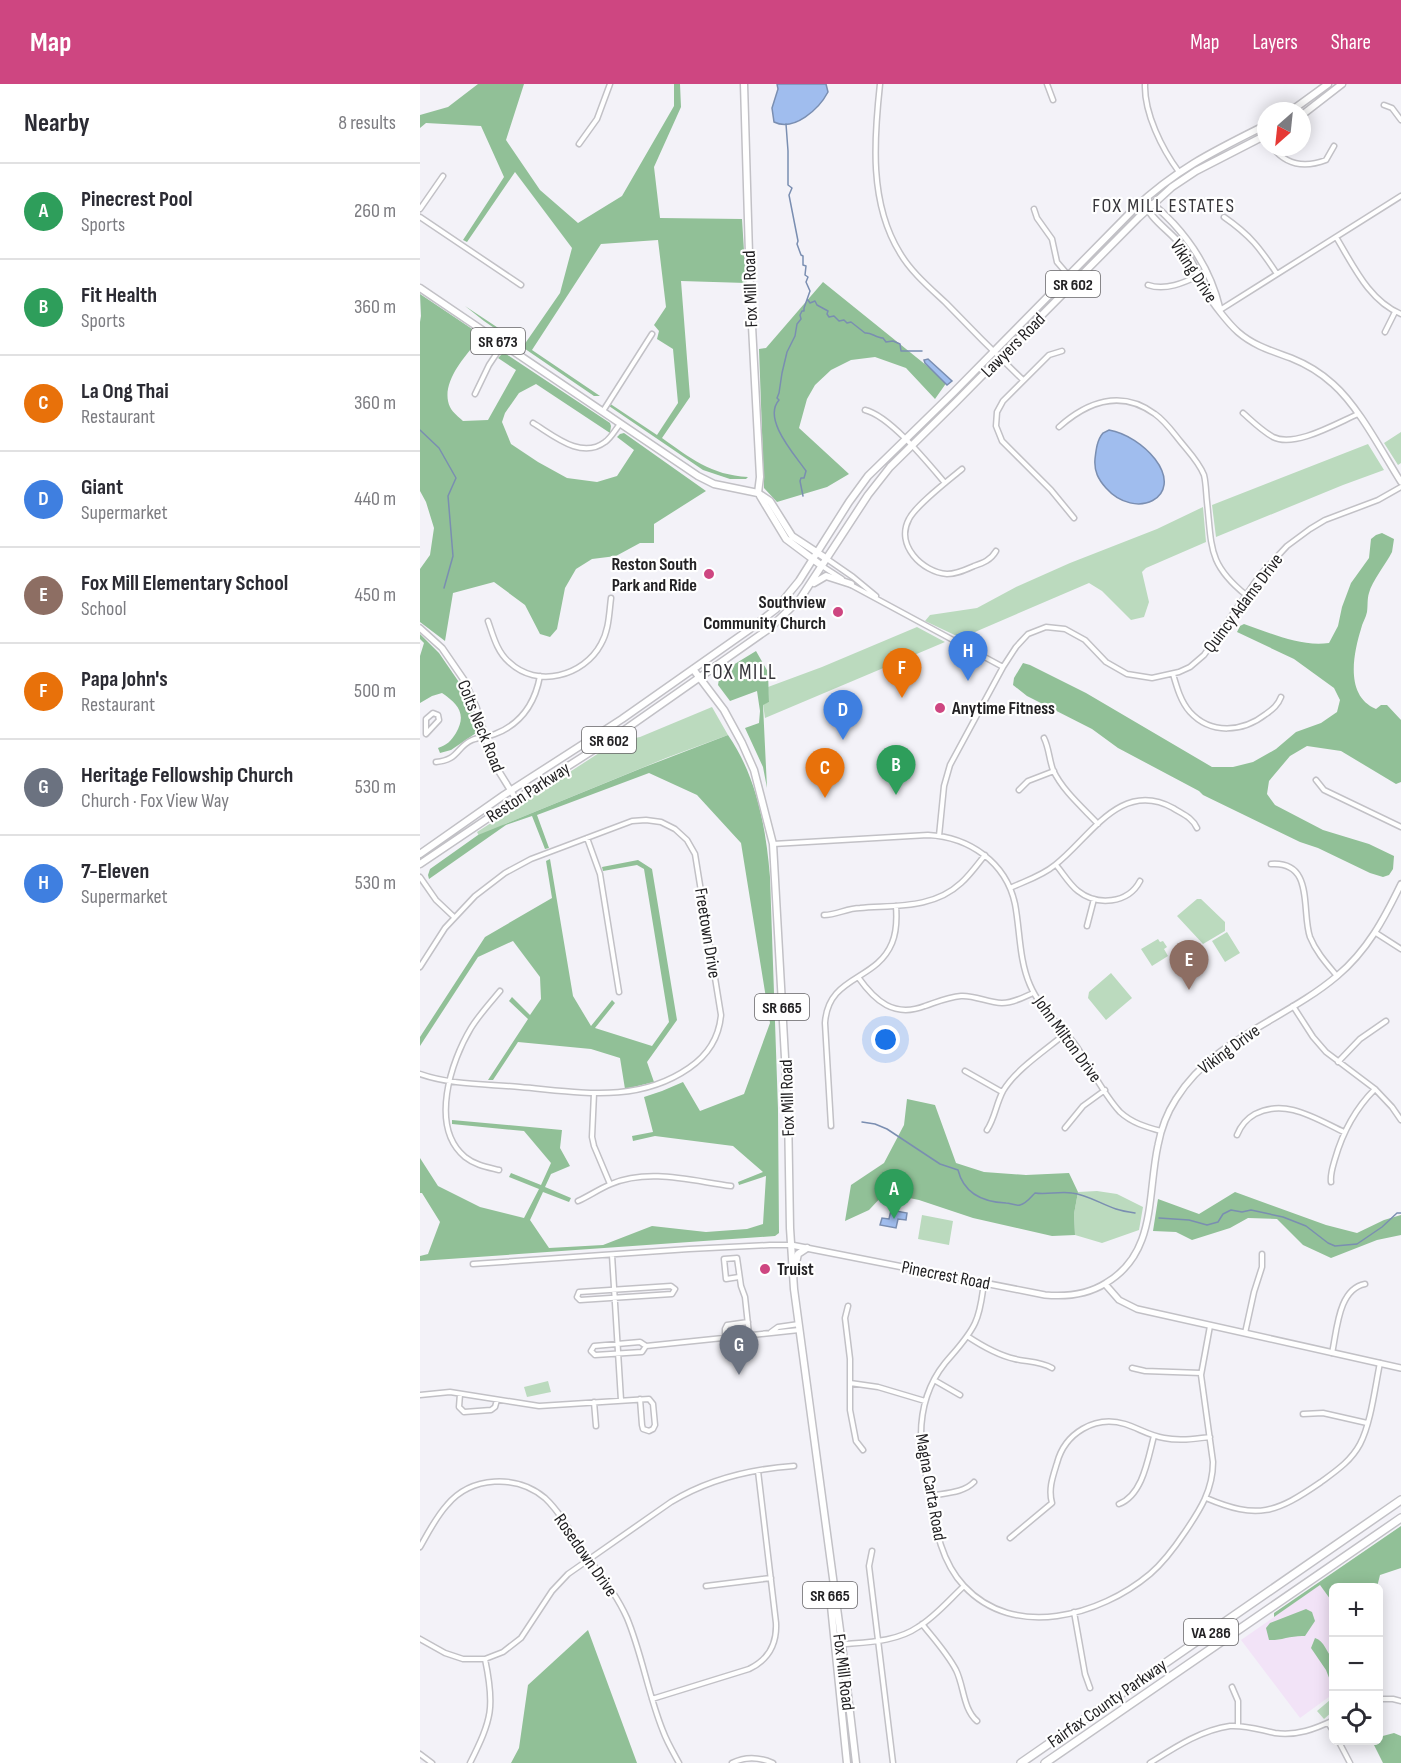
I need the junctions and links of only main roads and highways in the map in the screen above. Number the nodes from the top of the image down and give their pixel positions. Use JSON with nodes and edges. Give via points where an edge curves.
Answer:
{"nodes":[{"id":1,"x":744,"y":84,"type":"edge"},
{"id":2,"x":1328,"y":84,"type":"edge"},
{"id":3,"x":1342,"y":84,"type":"edge"},
{"id":4,"x":1303,"y":102,"type":"edge"},
{"id":5,"x":1311,"y":108,"type":"edge"},
{"id":6,"x":1257,"y":129,"type":"edge"},
{"id":7,"x":1257,"y":140,"type":"edge"},
{"id":8,"x":420,"y":288,"type":"edge"},
{"id":9,"x":759,"y":493,"type":"junction"},
{"id":10,"x":817,"y":553,"type":"junction"},
{"id":11,"x":827,"y":559,"type":"junction"},
{"id":12,"x":813,"y":560,"type":"junction"},
{"id":13,"x":822,"y":566,"type":"junction"},
{"id":14,"x":851,"y":584,"type":"road end"},
{"id":15,"x":807,"y":590,"type":"junction"},
{"id":16,"x":693,"y":669,"type":"junction"},
{"id":17,"x":700,"y":677,"type":"junction"},
{"id":18,"x":420,"y":854,"type":"edge"},
{"id":19,"x":420,"y":864,"type":"edge"},
{"id":20,"x":807,"y":1248,"type":"road end"},
{"id":21,"x":793,"y":1276,"type":"junction"},
{"id":22,"x":1401,"y":1500,"type":"edge"},
{"id":23,"x":1401,"y":1518,"type":"edge"},
{"id":24,"x":839,"y":1645,"type":"junction"},
{"id":25,"x":846,"y":1752,"type":"junction"},
{"id":26,"x":842,"y":1763,"type":"edge"},
{"id":27,"x":847,"y":1763,"type":"edge"},
{"id":28,"x":856,"y":1763,"type":"edge"},
{"id":29,"x":1020,"y":1763,"type":"edge"},
{"id":30,"x":1046,"y":1763,"type":"edge"}],
"edges":[{"from":1,"to":9,"type":"main road","name":"Fox Mill Road"},
{"from":2,"to":4,"type":"main road"},
{"from":3,"to":5,"type":"main road"},
{"from":6,"to":10,"type":"main road","name":"Lawyers Road","number":"SR 602","via":[[1209,153],[1144,200],[875,468]]},
{"from":7,"to":11,"type":"main road","name":"Lawyers Road","number":"SR 602","via":[[1196,171],[1146,210],[876,483]]},
{"from":8,"to":9,"type":"main road","number":"SR 673","via":[[705,480]]},
{"from":9,"to":10,"type":"main road","via":[[770,501],[792,536]]},
{"from":9,"to":12,"type":"main road","via":[[786,539]]},
{"from":10,"to":11,"type":"main road"},
{"from":10,"to":12,"type":"main road","name":"Reston Parkway","number":"SR 602"},
{"from":11,"to":13,"type":"main road","name":"Reston Parkway","number":"SR 602"},
{"from":12,"to":13,"type":"main road"},
{"from":12,"to":16,"type":"main road","name":"Reston Parkway","number":"SR 602","via":[[776,609]]},
{"from":13,"to":15,"type":"main road","name":"Reston Parkway","number":"SR 602"},
{"from":14,"to":15,"type":"main road","via":[[826,576]]},
{"from":15,"to":17,"type":"main road","name":"Reston Parkway","number":"SR 602","via":[[770,628]]},
{"from":16,"to":17,"type":"main road","name":"Fox Mill Road","number":"SR 665"},
{"from":16,"to":18,"type":"main road","name":"Reston Parkway","number":"SR 602"},
{"from":17,"to":19,"type":"main road","name":"Reston Parkway","number":"SR 602"},
{"from":17,"to":21,"type":"main road","name":"Fox Mill Road","number":"SR 665","via":[[733,726],[750,761],[773,844]]},
{"from":20,"to":21,"type":"main road","via":[[798,1254]]},
{"from":21,"to":24,"type":"main road","name":"Fox Mill Road","number":"SR 665"},
{"from":22,"to":29,"type":"highway","name":"Fairfax County Parkway","number":"VA 286"},
{"from":23,"to":30,"type":"highway","name":"Fairfax County Parkway","number":"VA 286"},
{"from":24,"to":25,"type":"main road","name":"Fox Mill Road","number":"SR 665"},
{"from":24,"to":28,"type":"main road","name":"Fox Mill Road","number":"SR 665"},
{"from":25,"to":26,"type":"main road"},
{"from":25,"to":27,"type":"main road","name":"Fox Mill Road","number":"SR 665"}]}
